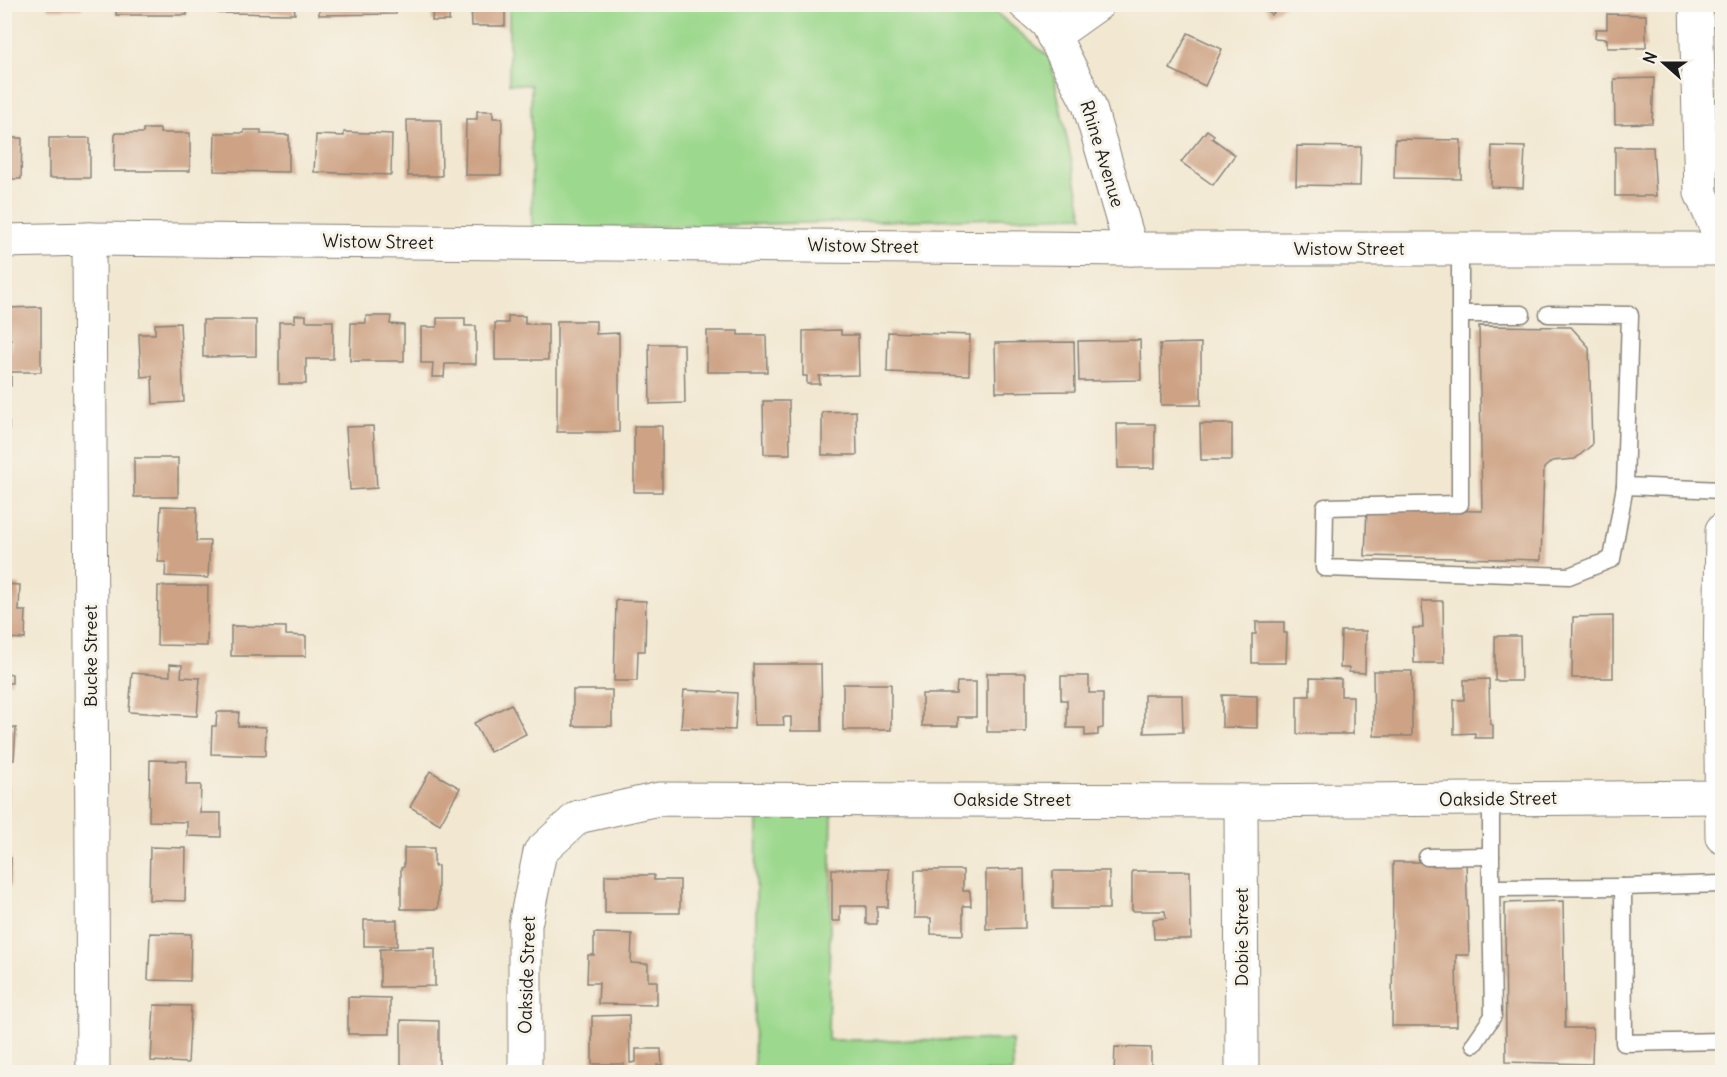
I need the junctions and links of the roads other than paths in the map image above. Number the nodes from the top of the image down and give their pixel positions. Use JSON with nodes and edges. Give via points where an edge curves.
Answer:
{"nodes":[{"id":1,"x":1025,"y":4,"type":"edge"},
{"id":2,"x":1098,"y":4,"type":"edge"},
{"id":3,"x":1696,"y":4,"type":"edge"},
{"id":4,"x":1053,"y":36,"type":"junction"},
{"id":5,"x":89,"y":239,"type":"junction"},
{"id":6,"x":4,"y":241,"type":"edge"},
{"id":7,"x":1722,"y":241,"type":"edge"},
{"id":8,"x":1131,"y":249,"type":"junction"},
{"id":9,"x":1460,"y":249,"type":"junction"},
{"id":10,"x":1722,"y":249,"type":"edge"},
{"id":11,"x":1460,"y":314,"type":"junction"},
{"id":12,"x":1522,"y":314,"type":"dead end"},
{"id":13,"x":1548,"y":314,"type":"dead end"},
{"id":14,"x":1624,"y":486,"type":"junction"},
{"id":15,"x":1722,"y":490,"type":"edge"},
{"id":16,"x":1722,"y":530,"type":"edge"},
{"id":17,"x":1721,"y":670,"type":"edge"},
{"id":18,"x":1722,"y":797,"type":"edge"},
{"id":19,"x":1491,"y":799,"type":"junction"},
{"id":20,"x":1241,"y":801,"type":"junction"},
{"id":21,"x":1722,"y":837,"type":"edge"},
{"id":22,"x":1491,"y":856,"type":"junction"},
{"id":23,"x":1427,"y":857,"type":"dead end"},
{"id":24,"x":1722,"y":884,"type":"edge"},
{"id":25,"x":1623,"y":887,"type":"junction"},
{"id":26,"x":1491,"y":888,"type":"junction"},
{"id":27,"x":1722,"y":1041,"type":"edge"},
{"id":28,"x":1474,"y":1044,"type":"dead end"},
{"id":29,"x":93,"y":1072,"type":"edge"},
{"id":30,"x":525,"y":1072,"type":"edge"},
{"id":31,"x":1242,"y":1072,"type":"edge"}],
"edges":[{"from":1,"to":4,"type":"street","name":"Rhine Avenue","via":[[1047,23]]},
{"from":2,"to":4,"type":"street"},
{"from":3,"to":7,"type":"street","via":[[1701,194]]},
{"from":4,"to":8,"type":"street","name":"Rhine Avenue","via":[[1089,105]]},
{"from":5,"to":6,"type":"street","name":"Wistow Street"},
{"from":5,"to":8,"type":"street","name":"Wistow Street"},
{"from":5,"to":29,"type":"street","name":"Bucke Street"},
{"from":8,"to":9,"type":"street","name":"Wistow Street"},
{"from":9,"to":10,"type":"street","name":"Wistow Street"},
{"from":9,"to":11,"type":"lane"},
{"from":11,"to":12,"type":"lane"},
{"from":11,"to":14,"type":"lane","via":[[1460,504],[1325,507],[1324,568],[1569,576],[1612,559]]},
{"from":13,"to":14,"type":"lane","via":[[1630,315]]},
{"from":14,"to":15,"type":"lane"},
{"from":16,"to":17,"type":"street"},
{"from":17,"to":18,"type":"street"},
{"from":18,"to":19,"type":"street","name":"Oakside Street"},
{"from":18,"to":21,"type":"street"},
{"from":19,"to":20,"type":"street","name":"Oakside Street"},
{"from":19,"to":22,"type":"lane"},
{"from":20,"to":30,"type":"street","name":"Oakside Street","via":[[659,799],[578,817],[540,852],[527,914]]},
{"from":20,"to":31,"type":"street","name":"Dobie Street"},
{"from":22,"to":23,"type":"lane"},
{"from":22,"to":26,"type":"lane"},
{"from":24,"to":25,"type":"lane"},
{"from":25,"to":26,"type":"lane"},
{"from":25,"to":27,"type":"lane","via":[[1624,1043]]},
{"from":26,"to":28,"type":"lane","via":[[1493,1016]]}]}
